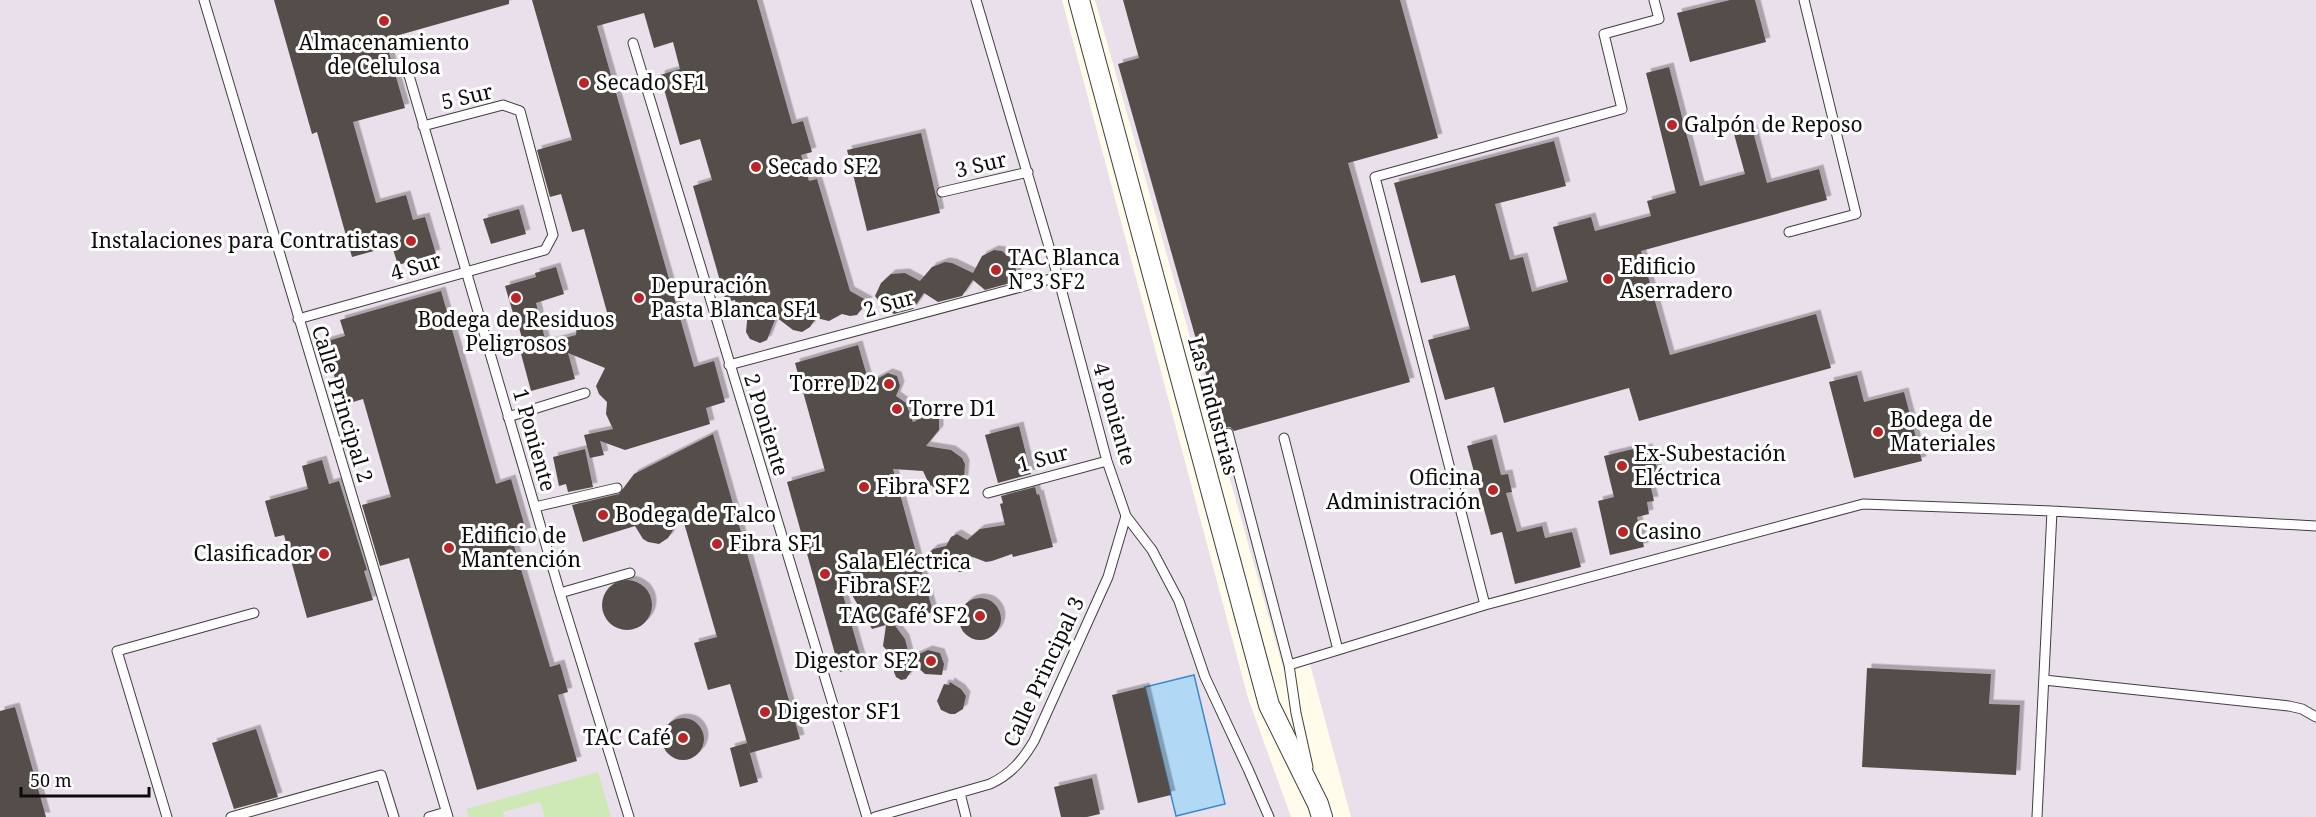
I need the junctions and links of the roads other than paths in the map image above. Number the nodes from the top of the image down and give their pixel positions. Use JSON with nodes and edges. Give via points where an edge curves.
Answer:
{"nodes":[{"id":1,"x":204,"y":0,"type":"edge"},
{"id":2,"x":976,"y":0,"type":"edge"},
{"id":3,"x":1079,"y":0,"type":"edge"},
{"id":4,"x":1654,"y":0,"type":"edge"},
{"id":5,"x":1804,"y":0,"type":"edge"},
{"id":6,"x":633,"y":43,"type":"dead end"},
{"id":7,"x":408,"y":72,"type":"dead end"},
{"id":8,"x":423,"y":126,"type":"junction"},
{"id":9,"x":1028,"y":172,"type":"junction"},
{"id":10,"x":942,"y":192,"type":"dead end"},
{"id":11,"x":1788,"y":232,"type":"dead end"},
{"id":12,"x":545,"y":250,"type":"joint"},
{"id":13,"x":466,"y":272,"type":"junction"},
{"id":14,"x":1058,"y":277,"type":"junction"},
{"id":15,"x":298,"y":319,"type":"junction"},
{"id":16,"x":729,"y":365,"type":"junction"},
{"id":17,"x":585,"y":393,"type":"dead end"},
{"id":18,"x":508,"y":417,"type":"junction"},
{"id":19,"x":1228,"y":433,"type":"dead end"},
{"id":20,"x":1284,"y":438,"type":"dead end"},
{"id":21,"x":1107,"y":461,"type":"junction"},
{"id":22,"x":617,"y":488,"type":"dead end"},
{"id":23,"x":988,"y":493,"type":"dead end"},
{"id":24,"x":535,"y":507,"type":"junction"},
{"id":25,"x":2052,"y":511,"type":"junction"},
{"id":26,"x":1126,"y":516,"type":"junction"},
{"id":27,"x":2316,"y":526,"type":"edge"},
{"id":28,"x":630,"y":573,"type":"dead end"},
{"id":29,"x":560,"y":593,"type":"junction"},
{"id":30,"x":1485,"y":605,"type":"junction"},
{"id":31,"x":255,"y":613,"type":"dead end"},
{"id":32,"x":1338,"y":650,"type":"junction"},
{"id":33,"x":1289,"y":665,"type":"junction"},
{"id":34,"x":2044,"y":680,"type":"junction"},
{"id":35,"x":2316,"y":717,"type":"edge"},
{"id":36,"x":960,"y":794,"type":"junction"},
{"id":37,"x":1320,"y":810,"type":"edge"},
{"id":38,"x":447,"y":814,"type":"edge"},
{"id":39,"x":166,"y":817,"type":"edge"},
{"id":40,"x":231,"y":817,"type":"edge"},
{"id":41,"x":394,"y":817,"type":"edge"},
{"id":42,"x":429,"y":817,"type":"edge"},
{"id":43,"x":629,"y":817,"type":"edge"},
{"id":44,"x":867,"y":817,"type":"edge"},
{"id":45,"x":875,"y":817,"type":"edge"},
{"id":46,"x":966,"y":817,"type":"edge"},
{"id":47,"x":1269,"y":817,"type":"edge"},
{"id":48,"x":2037,"y":817,"type":"edge"}],
"edges":[{"from":1,"to":15,"type":"lane","name":"Calle Principal 2"},
{"from":2,"to":9,"type":"lane","name":"4 Poniente"},
{"from":3,"to":37,"type":"street","name":"Las Industrias","via":[[1269,705]]},
{"from":4,"to":30,"type":"lane","via":[[1659,19],[1604,34],[1622,109],[1375,177]]},
{"from":5,"to":11,"type":"lane","via":[[1856,214]]},
{"from":6,"to":16,"type":"lane","name":"2 Poniente"},
{"from":7,"to":8,"type":"lane","name":"1 Poniente"},
{"from":8,"to":12,"type":"lane","name":"5 Sur","via":[[503,105],[520,111],[553,235]]},
{"from":8,"to":13,"type":"lane","name":"1 Poniente"},
{"from":9,"to":10,"type":"lane","name":"3 Sur"},
{"from":9,"to":14,"type":"lane","name":"4 Poniente"},
{"from":12,"to":13,"type":"lane","name":"4 Sur"},
{"from":13,"to":15,"type":"lane","name":"4 Sur"},
{"from":13,"to":18,"type":"lane","name":"1 Poniente"},
{"from":14,"to":16,"type":"lane","name":"2 Sur"},
{"from":14,"to":21,"type":"lane","name":"4 Poniente"},
{"from":15,"to":38,"type":"lane","name":"Calle Principal 2"},
{"from":16,"to":44,"type":"lane","name":"2 Poniente"},
{"from":17,"to":18,"type":"lane"},
{"from":18,"to":24,"type":"lane","name":"1 Poniente"},
{"from":19,"to":33,"type":"lane"},
{"from":20,"to":32,"type":"lane"},
{"from":21,"to":23,"type":"lane","name":"1 Sur"},
{"from":21,"to":26,"type":"lane","name":"4 Poniente"},
{"from":22,"to":24,"type":"lane"},
{"from":24,"to":29,"type":"lane","name":"1 Poniente"},
{"from":25,"to":27,"type":"lane"},
{"from":25,"to":30,"type":"lane","via":[[1863,504]]},
{"from":25,"to":34,"type":"lane"},
{"from":26,"to":36,"type":"lane","name":"Calle Principal 3","via":[[1108,577],[1034,741],[1022,761],[1006,776]]},
{"from":26,"to":47,"type":"lane","name":"4 Poniente","via":[[1152,550],[1179,601],[1205,677]]},
{"from":28,"to":29,"type":"lane"},
{"from":29,"to":43,"type":"lane","name":"1 Poniente"},
{"from":30,"to":32,"type":"lane"},
{"from":31,"to":39,"type":"lane","via":[[117,651]]},
{"from":32,"to":33,"type":"lane"},
{"from":33,"to":37,"type":"lane","via":[[1302,743]]},
{"from":34,"to":35,"type":"lane","via":[[2289,706]]},
{"from":34,"to":48,"type":"lane"},
{"from":36,"to":45,"type":"lane","name":"Calle Principal 3"},
{"from":36,"to":46,"type":"lane"},
{"from":38,"to":42,"type":"lane"},
{"from":40,"to":41,"type":"lane","via":[[381,775]]}]}
